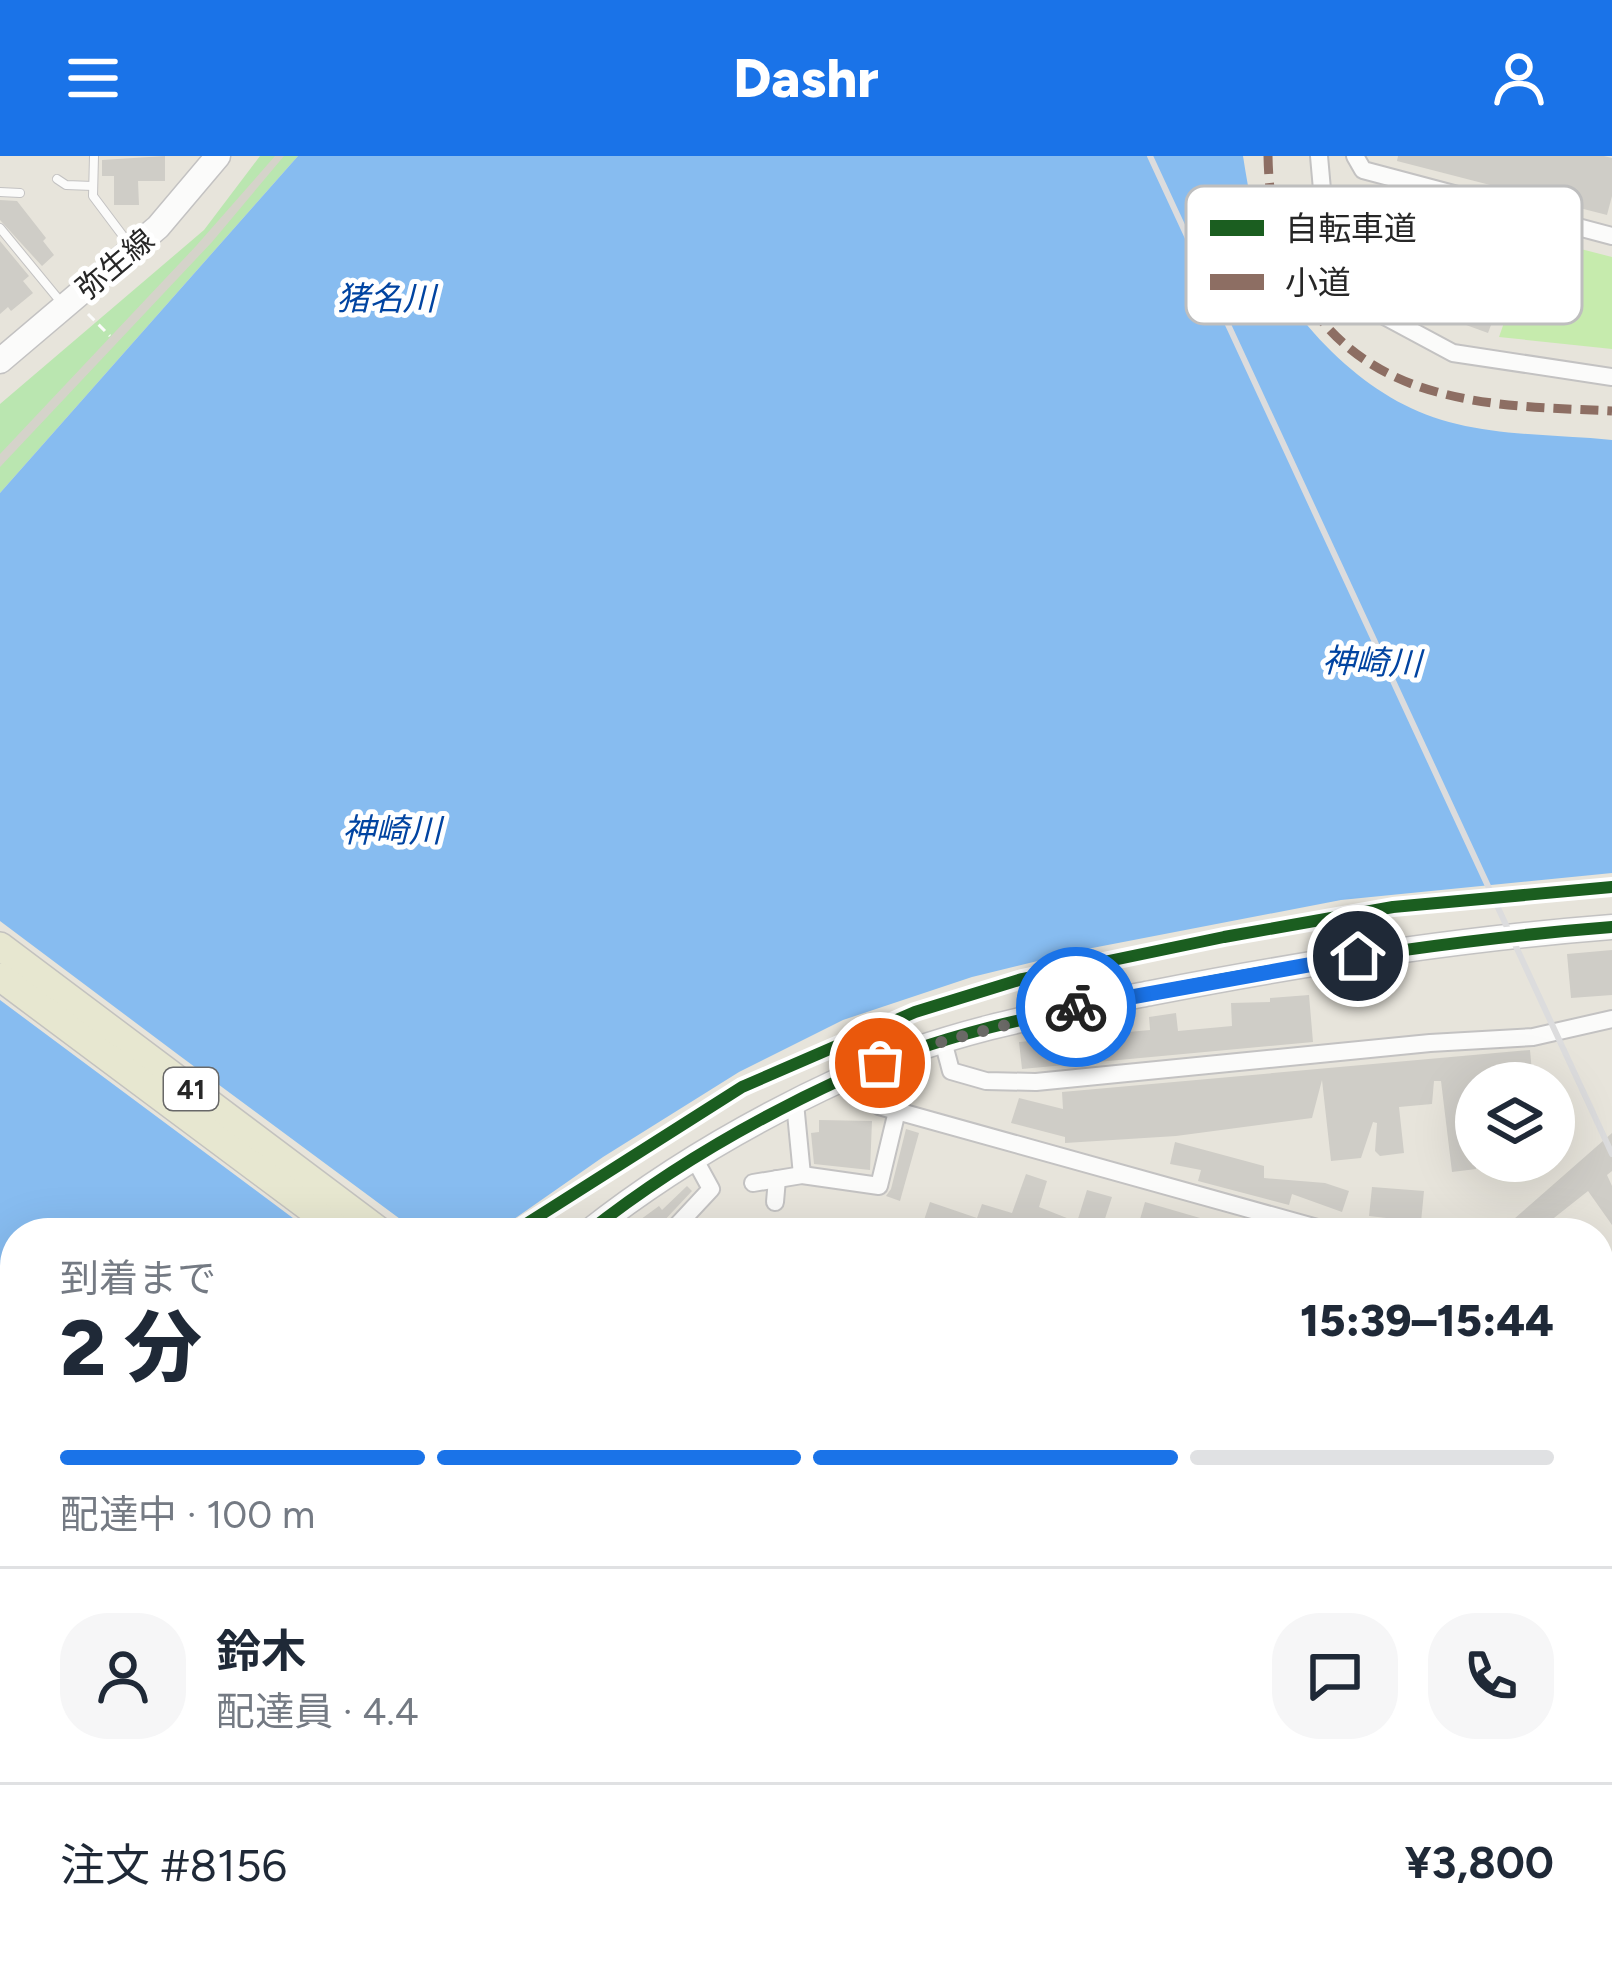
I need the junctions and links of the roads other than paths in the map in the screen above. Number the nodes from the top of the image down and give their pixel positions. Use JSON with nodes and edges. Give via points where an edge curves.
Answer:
{"nodes":[{"id":1,"x":94,"y":156,"type":"edge"},
{"id":2,"x":218,"y":156,"type":"edge"},
{"id":3,"x":1319,"y":156,"type":"edge"},
{"id":4,"x":1355,"y":156,"type":"edge"},
{"id":5,"x":57,"y":179,"type":"dead end"},
{"id":6,"x":93,"y":186,"type":"junction"},
{"id":7,"x":1322,"y":186,"type":"edge"},
{"id":8,"x":1423,"y":186,"type":"edge"},
{"id":9,"x":0,"y":192,"type":"edge"},
{"id":10,"x":20,"y":193,"type":"dead end"},
{"id":11,"x":0,"y":228,"type":"edge"},
{"id":12,"x":1582,"y":228,"type":"edge"},
{"id":13,"x":1612,"y":236,"type":"edge"},
{"id":14,"x":133,"y":249,"type":"junction"},
{"id":15,"x":75,"y":310,"type":"junction"},
{"id":16,"x":1399,"y":324,"type":"edge"},
{"id":17,"x":0,"y":362,"type":"edge"},
{"id":18,"x":1612,"y":377,"type":"edge"},
{"id":19,"x":1612,"y":927,"type":"edge"},
{"id":20,"x":0,"y":946,"type":"edge"},
{"id":21,"x":0,"y":976,"type":"edge"},
{"id":22,"x":1612,"y":1019,"type":"edge"},
{"id":23,"x":944,"y":1041,"type":"junction"},
{"id":24,"x":844,"y":1078,"type":"junction"},
{"id":25,"x":795,"y":1103,"type":"junction"},
{"id":26,"x":897,"y":1111,"type":"junction"},
{"id":27,"x":694,"y":1158,"type":"junction"},
{"id":28,"x":802,"y":1175,"type":"junction"},
{"id":29,"x":777,"y":1179,"type":"junction"},
{"id":30,"x":753,"y":1183,"type":"dead end"},
{"id":31,"x":775,"y":1202,"type":"dead end"},
{"id":32,"x":323,"y":1218,"type":"edge"},
{"id":33,"x":362,"y":1218,"type":"edge"},
{"id":34,"x":605,"y":1218,"type":"edge"},
{"id":35,"x":684,"y":1218,"type":"edge"},
{"id":36,"x":1271,"y":1218,"type":"edge"}],
"edges":[{"from":1,"to":6,"type":"lane"},
{"from":2,"to":14,"type":"street","name":"弥生線"},
{"from":3,"to":7,"type":"street"},
{"from":4,"to":8,"type":"street","via":[[1363,170]]},
{"from":5,"to":6,"type":"lane"},
{"from":6,"to":14,"type":"lane"},
{"from":9,"to":10,"type":"lane"},
{"from":11,"to":15,"type":"lane"},
{"from":12,"to":13,"type":"street"},
{"from":14,"to":15,"type":"street","name":"弥生線"},
{"from":15,"to":17,"type":"street","name":"弥生線"},
{"from":16,"to":18,"type":"street","via":[[1453,353]]},
{"from":19,"to":23,"type":"street","via":[[1336,959]]},
{"from":20,"to":33,"type":"main road","number":"41"},
{"from":21,"to":32,"type":"main road","number":"41"},
{"from":22,"to":23,"type":"street","via":[[1533,1036],[1036,1082],[951,1071]]},
{"from":23,"to":24,"type":"street"},
{"from":24,"to":25,"type":"street"},
{"from":24,"to":26,"type":"street"},
{"from":25,"to":27,"type":"street"},
{"from":25,"to":28,"type":"street"},
{"from":26,"to":28,"type":"street","via":[[878,1186]]},
{"from":26,"to":36,"type":"street"},
{"from":27,"to":34,"type":"street"},
{"from":27,"to":35,"type":"street","via":[[712,1189]]},
{"from":28,"to":29,"type":"street"},
{"from":29,"to":30,"type":"street"},
{"from":29,"to":31,"type":"street"}]}
